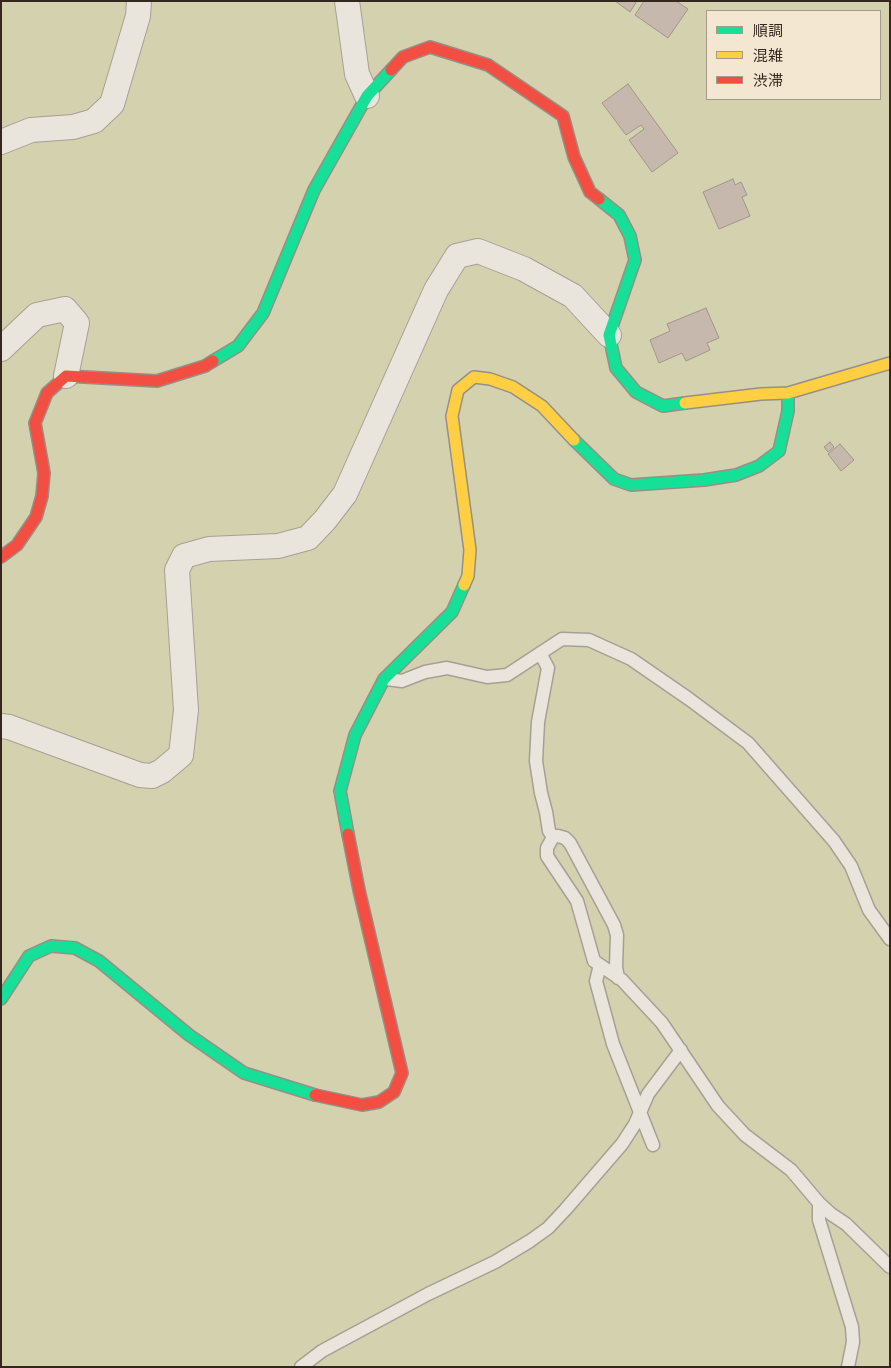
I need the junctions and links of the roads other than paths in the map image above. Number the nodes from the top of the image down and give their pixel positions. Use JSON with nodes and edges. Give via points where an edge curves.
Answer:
{"nodes":[{"id":1,"x":139,"y":1,"type":"edge"},
{"id":2,"x":347,"y":1,"type":"edge"},
{"id":3,"x":367,"y":96,"type":"junction"},
{"id":4,"x":1,"y":142,"type":"edge"},
{"id":5,"x":609,"y":335,"type":"junction"},
{"id":6,"x":1,"y":348,"type":"edge"},
{"id":7,"x":890,"y":363,"type":"edge"},
{"id":8,"x":66,"y":376,"type":"junction"},
{"id":9,"x":788,"y":393,"type":"junction"},
{"id":10,"x":1,"y":556,"type":"edge"},
{"id":11,"x":540,"y":653,"type":"junction"},
{"id":12,"x":384,"y":679,"type":"junction"},
{"id":13,"x":1,"y":726,"type":"edge"},
{"id":14,"x":553,"y":837,"type":"junction"},
{"id":15,"x":890,"y":939,"type":"edge"},
{"id":16,"x":600,"y":965,"type":"junction"},
{"id":17,"x":618,"y":978,"type":"junction"},
{"id":18,"x":1,"y":998,"type":"edge"},
{"id":19,"x":681,"y":1050,"type":"junction"},
{"id":20,"x":640,"y":1111,"type":"junction"},
{"id":21,"x":653,"y":1146,"type":"dead end"},
{"id":22,"x":819,"y":1203,"type":"junction"},
{"id":23,"x":890,"y":1267,"type":"edge"},
{"id":24,"x":301,"y":1367,"type":"edge"},
{"id":25,"x":848,"y":1367,"type":"edge"}],
"edges":[{"from":1,"to":4,"type":"street","via":[[138,16],[112,104],[94,121],[73,128],[31,130]]},
{"from":2,"to":3,"type":"street","via":[[358,74]]},
{"from":3,"to":5,"type":"street","via":[[403,57],[430,47],[488,65],[563,116],[574,157],[590,192],[619,214],[630,236],[635,260]]},
{"from":3,"to":8,"type":"street","via":[[314,190],[263,313],[238,346],[205,366],[157,381]]},
{"from":5,"to":9,"type":"street","via":[[616,368],[636,392],[663,406]]},
{"from":5,"to":13,"type":"street","via":[[573,296],[524,269],[478,251],[457,256],[436,290],[345,494],[325,520],[308,538],[278,546],[209,549],[184,556],[177,570],[186,710],[181,755],[152,776],[140,775]]},
{"from":6,"to":8,"type":"street","via":[[37,315],[65,309],[77,323]]},
{"from":7,"to":9,"type":"street"},
{"from":8,"to":10,"type":"street","via":[[47,393],[36,423],[44,473],[36,517],[17,545]]},
{"from":9,"to":12,"type":"street","via":[[788,411],[779,451],[759,466],[720,478],[630,485],[614,479],[599,466],[542,406],[513,387],[474,377],[458,390],[452,416],[470,550],[468,576],[452,612]]},
{"from":11,"to":12,"type":"lane","via":[[507,675],[487,677],[447,668],[402,681]]},
{"from":11,"to":14,"type":"lane","via":[[548,668],[538,722],[536,761],[549,831]]},
{"from":11,"to":15,"type":"lane","via":[[562,639],[589,640],[631,658],[748,743],[834,842],[851,866],[869,910]]},
{"from":12,"to":18,"type":"street","via":[[355,735],[340,791],[359,890],[402,1074],[394,1092],[379,1102],[362,1105],[322,1097],[244,1073],[189,1035],[99,961],[75,948],[51,946],[29,956]]},
{"from":14,"to":16,"type":"lane","via":[[547,856],[577,901],[594,961]]},
{"from":14,"to":17,"type":"lane","via":[[564,838],[570,843],[614,924]]},
{"from":16,"to":17,"type":"lane"},
{"from":16,"to":20,"type":"lane","via":[[596,981],[613,1044]]},
{"from":17,"to":19,"type":"lane","via":[[662,1023]]},
{"from":19,"to":20,"type":"lane","via":[[648,1094]]},
{"from":19,"to":22,"type":"lane","via":[[724,1114],[745,1135],[791,1170]]},
{"from":20,"to":21,"type":"lane"},
{"from":20,"to":24,"type":"lane","via":[[622,1144],[566,1210],[536,1237],[495,1262],[322,1351]]},
{"from":22,"to":23,"type":"lane"},
{"from":22,"to":25,"type":"lane","via":[[819,1220],[852,1327]]}]}
